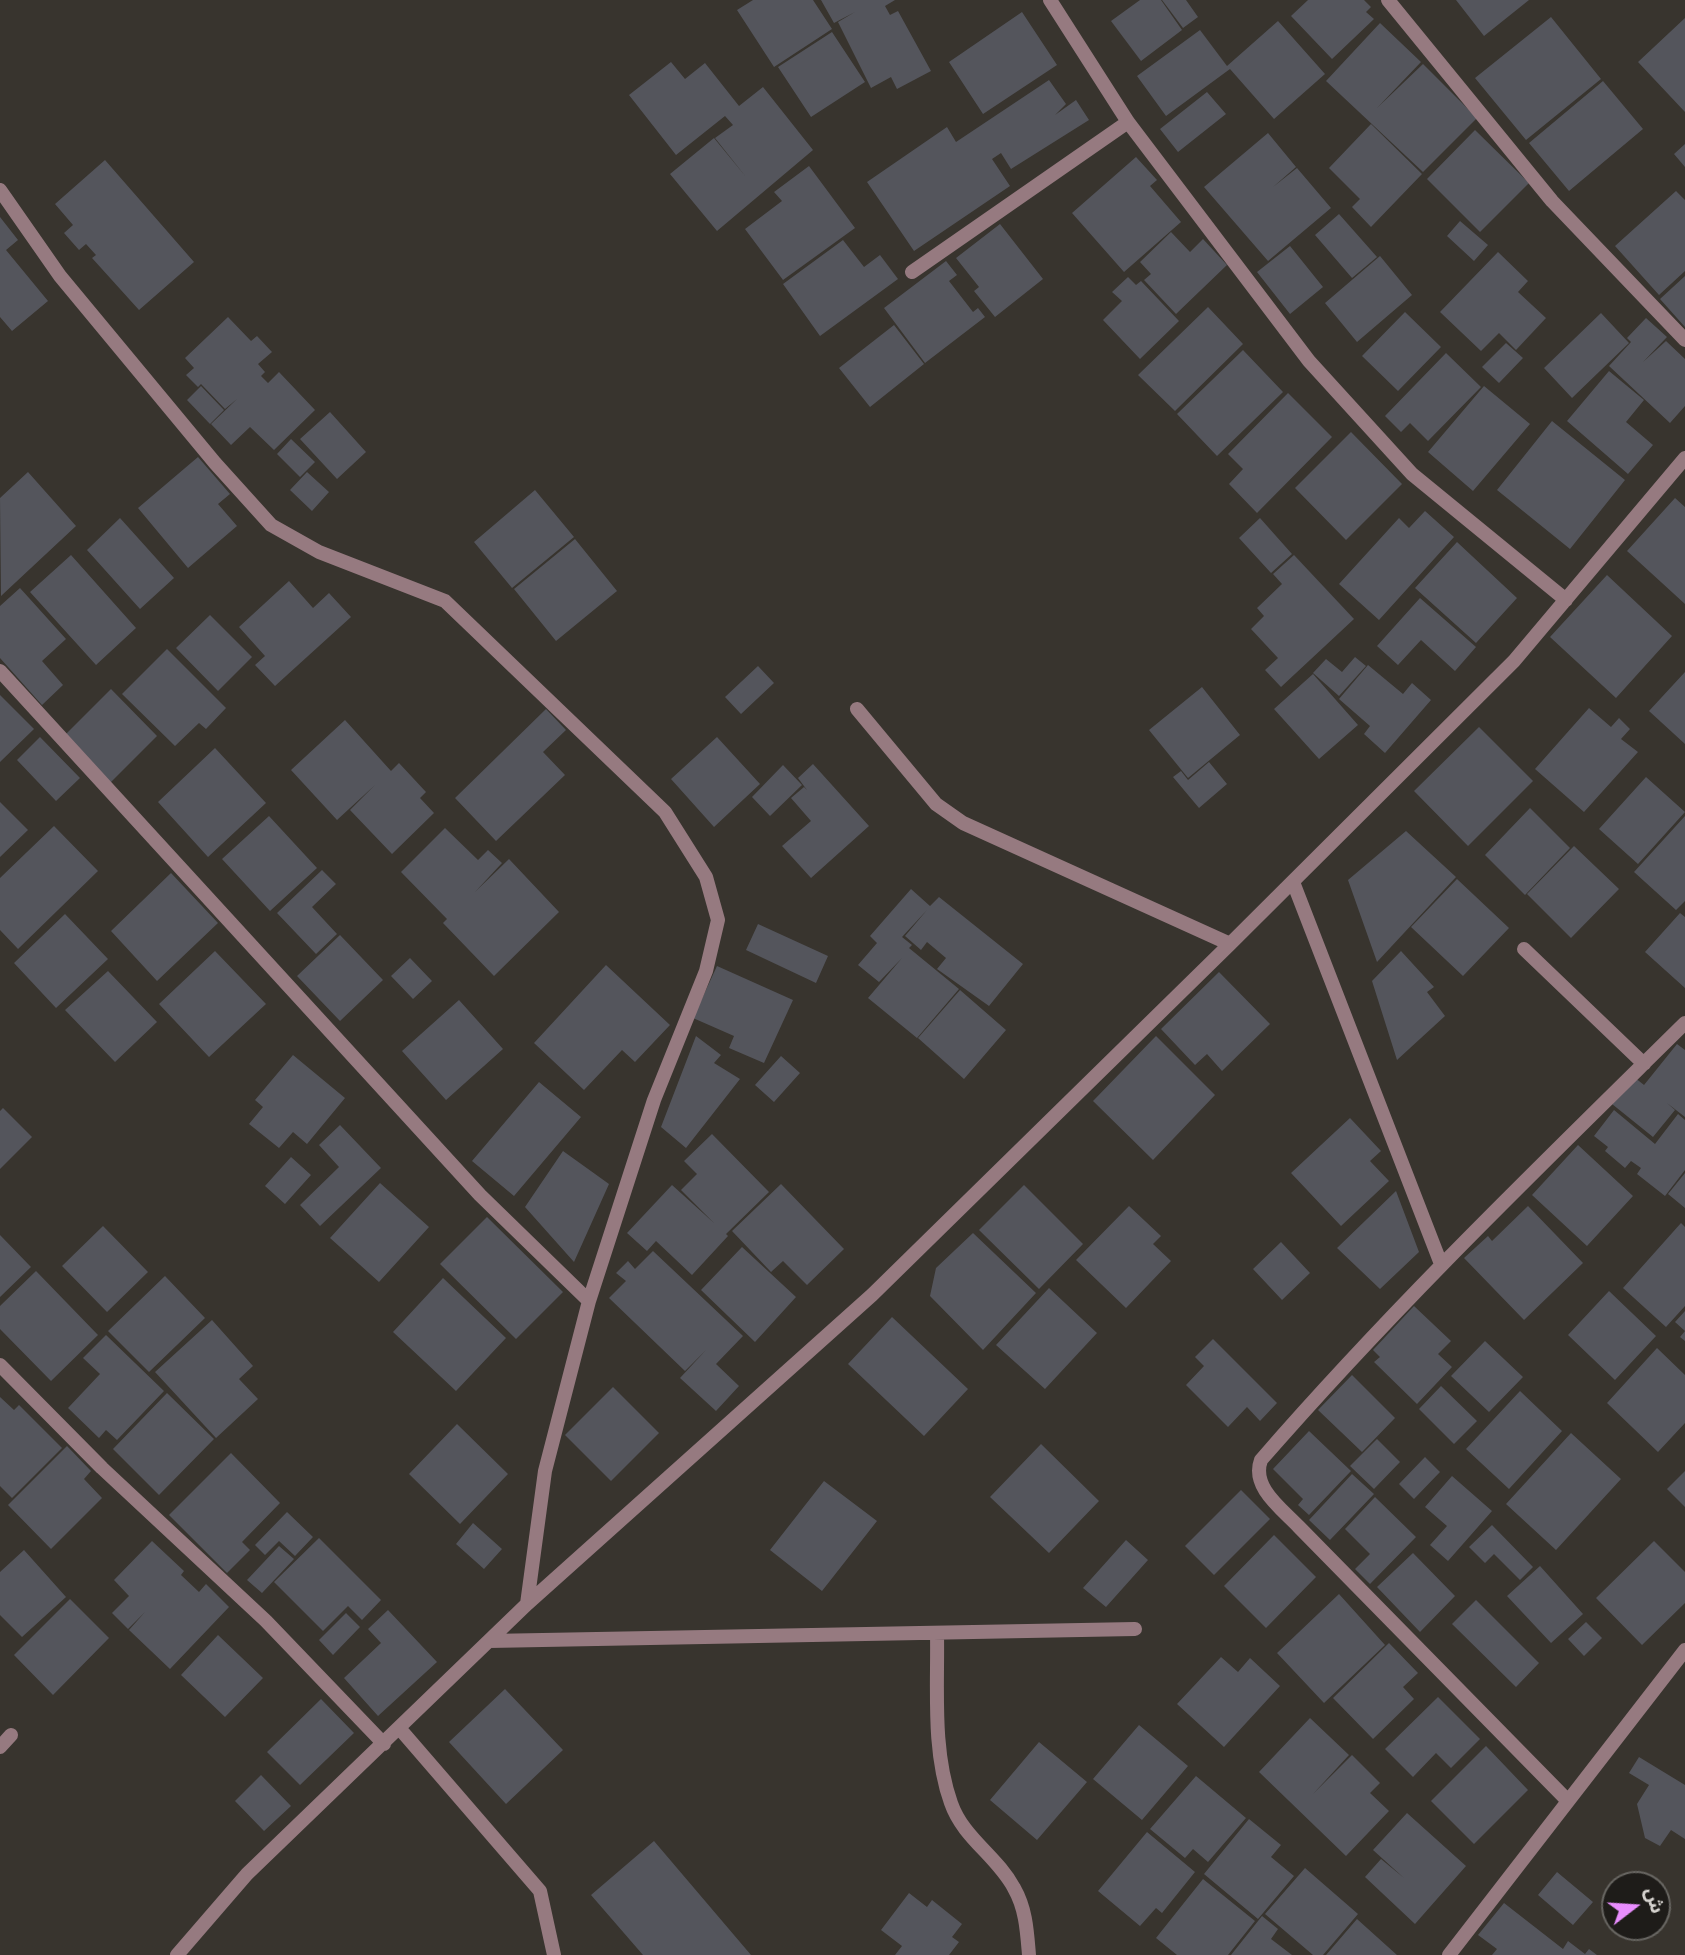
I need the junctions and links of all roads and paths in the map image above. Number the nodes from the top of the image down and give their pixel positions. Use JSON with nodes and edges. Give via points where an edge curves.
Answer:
{"nodes":[{"id":1,"x":1050,"y":0,"type":"edge"},
{"id":2,"x":1388,"y":0,"type":"edge"},
{"id":3,"x":1128,"y":122,"type":"junction"},
{"id":4,"x":0,"y":190,"type":"edge"},
{"id":5,"x":912,"y":272,"type":"dead end"},
{"id":6,"x":1685,"y":340,"type":"edge"},
{"id":7,"x":1683,"y":464,"type":"edge"},
{"id":8,"x":1566,"y":600,"type":"junction"},
{"id":9,"x":0,"y":671,"type":"edge"},
{"id":10,"x":857,"y":709,"type":"dead end"},
{"id":11,"x":1293,"y":882,"type":"junction"},
{"id":12,"x":1230,"y":944,"type":"junction"},
{"id":13,"x":1524,"y":949,"type":"dead end"},
{"id":14,"x":1685,"y":1023,"type":"edge"},
{"id":15,"x":1644,"y":1064,"type":"junction"},
{"id":16,"x":1441,"y":1264,"type":"junction"},
{"id":17,"x":589,"y":1301,"type":"junction"},
{"id":18,"x":0,"y":1364,"type":"edge"},
{"id":19,"x":527,"y":1604,"type":"junction"},
{"id":20,"x":1135,"y":1629,"type":"dead end"},
{"id":21,"x":937,"y":1633,"type":"junction"},
{"id":22,"x":489,"y":1642,"type":"junction"},
{"id":23,"x":1685,"y":1652,"type":"edge"},
{"id":24,"x":400,"y":1728,"type":"junction"},
{"id":25,"x":10,"y":1735,"type":"dead end"},
{"id":26,"x":384,"y":1744,"type":"junction"},
{"id":27,"x":0,"y":1747,"type":"edge"},
{"id":28,"x":1568,"y":1801,"type":"junction"},
{"id":29,"x":177,"y":1955,"type":"edge"},
{"id":30,"x":554,"y":1955,"type":"edge"},
{"id":31,"x":1029,"y":1955,"type":"edge"},
{"id":32,"x":1449,"y":1955,"type":"edge"}],
"edges":[{"from":1,"to":3,"type":"street"},
{"from":2,"to":6,"type":"street","via":[[1552,201]]},
{"from":3,"to":5,"type":"street"},
{"from":3,"to":8,"type":"street","via":[[1308,361],[1412,474]]},
{"from":4,"to":17,"type":"street","via":[[60,276],[271,525],[319,552],[445,601],[665,812],[706,877],[718,920],[706,971],[654,1100]]},
{"from":7,"to":8,"type":"street"},
{"from":8,"to":11,"type":"street","via":[[1514,661]]},
{"from":9,"to":17,"type":"street","via":[[480,1195]]},
{"from":10,"to":12,"type":"street","via":[[936,804],[963,823]]},
{"from":11,"to":12,"type":"street"},
{"from":11,"to":16,"type":"street"},
{"from":12,"to":19,"type":"street","via":[[872,1295]]},
{"from":13,"to":15,"type":"street"},
{"from":14,"to":15,"type":"street"},
{"from":15,"to":16,"type":"street"},
{"from":16,"to":28,"type":"street","via":[[1261,1460],[1257,1471],[1260,1485]]},
{"from":17,"to":19,"type":"street","via":[[545,1471]]},
{"from":18,"to":26,"type":"street","via":[[102,1468],[266,1621]]},
{"from":19,"to":22,"type":"street"},
{"from":20,"to":21,"type":"street"},
{"from":21,"to":22,"type":"street"},
{"from":21,"to":31,"type":"street","via":[[940,1752],[951,1803],[966,1831],[1013,1887],[1025,1915]]},
{"from":22,"to":24,"type":"street"},
{"from":23,"to":28,"type":"street"},
{"from":24,"to":26,"type":"street"},
{"from":24,"to":30,"type":"street","via":[[540,1891]]},
{"from":25,"to":27,"type":"street"},
{"from":26,"to":29,"type":"street","via":[[247,1874]]},
{"from":28,"to":32,"type":"street"}]}
